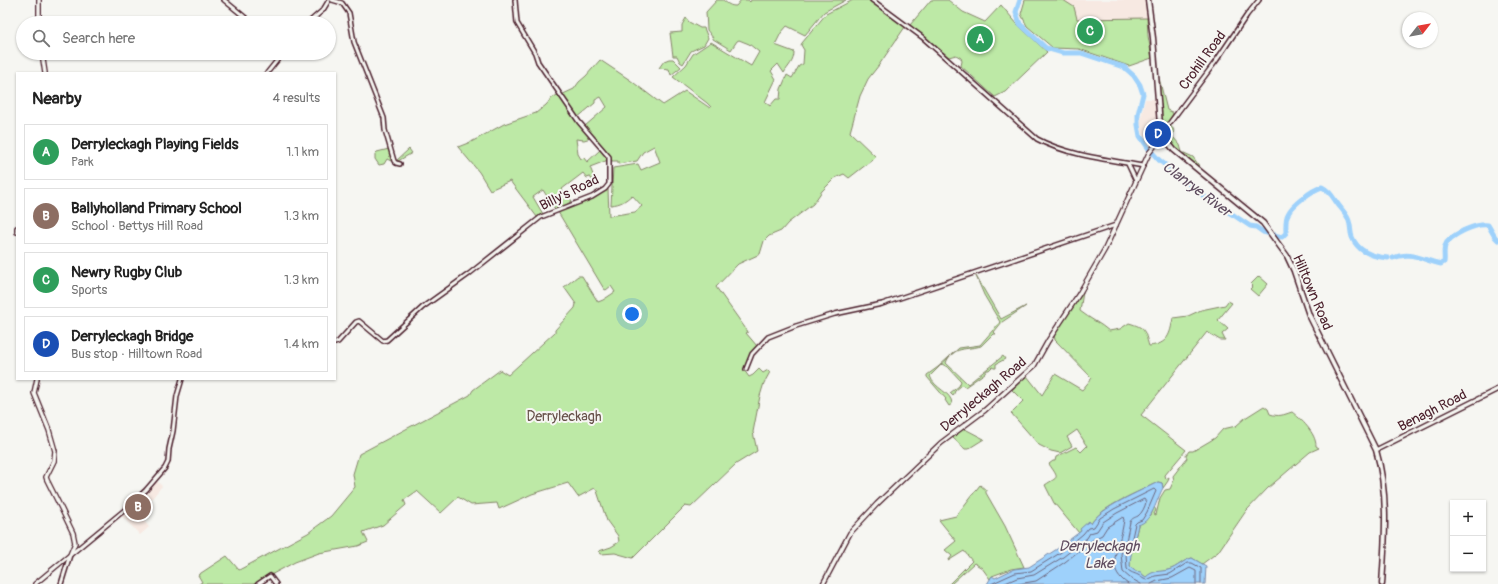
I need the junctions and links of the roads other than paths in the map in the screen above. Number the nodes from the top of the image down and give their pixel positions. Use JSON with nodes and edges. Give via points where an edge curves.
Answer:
{"nodes":[{"id":1,"x":39,"y":0,"type":"edge"},
{"id":2,"x":224,"y":0,"type":"edge"},
{"id":3,"x":329,"y":0,"type":"edge"},
{"id":4,"x":332,"y":0,"type":"edge"},
{"id":5,"x":515,"y":0,"type":"edge"},
{"id":6,"x":872,"y":0,"type":"edge"},
{"id":7,"x":1148,"y":0,"type":"edge"},
{"id":8,"x":1259,"y":0,"type":"edge"},
{"id":9,"x":39,"y":16,"type":"edge"},
{"id":10,"x":243,"y":16,"type":"edge"},
{"id":11,"x":316,"y":16,"type":"edge"},
{"id":12,"x":43,"y":60,"type":"edge"},
{"id":13,"x":277,"y":60,"type":"edge"},
{"id":14,"x":44,"y":72,"type":"edge"},
{"id":15,"x":268,"y":72,"type":"edge"},
{"id":16,"x":1162,"y":131,"type":"junction"},
{"id":17,"x":1164,"y":136,"type":"junction"},
{"id":18,"x":400,"y":164,"type":"dead end"},
{"id":19,"x":1128,"y":164,"type":"junction"},
{"id":20,"x":1143,"y":166,"type":"junction"},
{"id":21,"x":1136,"y":181,"type":"junction"},
{"id":22,"x":1116,"y":225,"type":"junction"},
{"id":23,"x":336,"y":343,"type":"edge"},
{"id":24,"x":746,"y":369,"type":"dead end"},
{"id":25,"x":37,"y":380,"type":"edge"},
{"id":26,"x":182,"y":380,"type":"edge"},
{"id":27,"x":1498,"y":389,"type":"edge"},
{"id":28,"x":1376,"y":450,"type":"junction"},
{"id":29,"x":70,"y":555,"type":"junction"},
{"id":30,"x":35,"y":584,"type":"edge"},
{"id":31,"x":61,"y":584,"type":"edge"},
{"id":32,"x":258,"y":584,"type":"edge"},
{"id":33,"x":276,"y":584,"type":"edge"},
{"id":34,"x":823,"y":584,"type":"edge"},
{"id":35,"x":1382,"y":584,"type":"edge"}],
"edges":[{"from":1,"to":9,"type":"street"},
{"from":2,"to":10,"type":"street"},
{"from":3,"to":11,"type":"street"},
{"from":4,"to":18,"type":"street","via":[[342,3],[349,13],[354,42],[379,101],[394,161]]},
{"from":5,"to":23,"type":"street","name":"Billy's Road","via":[[516,23],[538,62],[579,122],[610,157],[609,184],[592,197],[541,217],[423,307],[387,340],[383,341],[359,321]]},
{"from":6,"to":19,"type":"street","via":[[922,37],[1037,139],[1098,158]]},
{"from":7,"to":16,"type":"main road","name":"Hilltown Road"},
{"from":8,"to":16,"type":"street","name":"Crohill Road"},
{"from":12,"to":14,"type":"street"},
{"from":13,"to":15,"type":"street"},
{"from":16,"to":17,"type":"main road","name":"Hilltown Road"},
{"from":17,"to":20,"type":"street","name":"Derryleckagh Road","via":[[1155,145]]},
{"from":17,"to":28,"type":"main road","name":"Hilltown Road","via":[[1174,150],[1263,224],[1287,256],[1309,315]]},
{"from":19,"to":20,"type":"street"},
{"from":19,"to":21,"type":"street"},
{"from":20,"to":21,"type":"street","name":"Derryleckagh Road"},
{"from":21,"to":22,"type":"street","name":"Derryleckagh Road"},
{"from":22,"to":24,"type":"street","via":[[882,304],[808,321],[771,335],[752,354]]},
{"from":22,"to":34,"type":"street","name":"Derryleckagh Road","via":[[1079,294],[1034,366],[985,410],[933,450],[877,504],[850,533]]},
{"from":25,"to":29,"type":"street","via":[[34,393],[55,451],[54,461],[46,480],[73,533],[75,543]]},
{"from":26,"to":29,"type":"street","via":[[166,468],[131,504]]},
{"from":27,"to":28,"type":"street","name":"Benagh Road"},
{"from":28,"to":35,"type":"main road","name":"Hilltown Road","via":[[1386,527]]},
{"from":29,"to":30,"type":"street"},
{"from":29,"to":31,"type":"street"},
{"from":32,"to":33,"type":"street","via":[[270,576]]}]}
